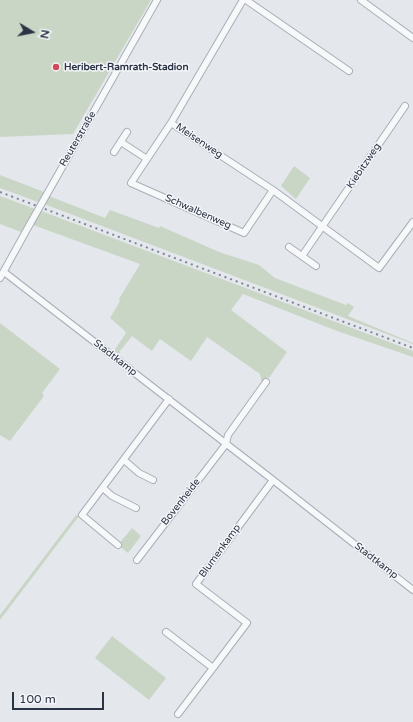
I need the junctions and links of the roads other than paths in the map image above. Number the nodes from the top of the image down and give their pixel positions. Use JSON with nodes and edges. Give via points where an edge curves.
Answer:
{"nodes":[{"id":1,"x":158,"y":0,"type":"edge"},
{"id":2,"x":245,"y":0,"type":"edge"},
{"id":3,"x":361,"y":0,"type":"edge"},
{"id":4,"x":413,"y":38,"type":"edge"},
{"id":5,"x":349,"y":71,"type":"dead end"},
{"id":6,"x":405,"y":106,"type":"dead end"},
{"id":7,"x":171,"y":123,"type":"junction"},
{"id":8,"x":127,"y":132,"type":"dead end"},
{"id":9,"x":121,"y":142,"type":"junction"},
{"id":10,"x":114,"y":152,"type":"dead end"},
{"id":11,"x":147,"y":159,"type":"junction"},
{"id":12,"x":273,"y":190,"type":"junction"},
{"id":13,"x":413,"y":222,"type":"edge"},
{"id":14,"x":323,"y":226,"type":"junction"},
{"id":15,"x":289,"y":247,"type":"dead end"},
{"id":16,"x":302,"y":256,"type":"junction"},
{"id":17,"x":316,"y":266,"type":"dead end"},
{"id":18,"x":4,"y":272,"type":"junction"},
{"id":19,"x":0,"y":278,"type":"edge"},
{"id":20,"x":266,"y":382,"type":"dead end"},
{"id":21,"x":169,"y":399,"type":"junction"},
{"id":22,"x":226,"y":444,"type":"junction"},
{"id":23,"x":124,"y":460,"type":"junction"},
{"id":24,"x":153,"y":480,"type":"dead end"},
{"id":25,"x":273,"y":480,"type":"junction"},
{"id":26,"x":102,"y":488,"type":"junction"},
{"id":27,"x":136,"y":508,"type":"dead end"},
{"id":28,"x":118,"y":545,"type":"dead end"},
{"id":29,"x":137,"y":560,"type":"dead end"},
{"id":30,"x":413,"y":590,"type":"edge"},
{"id":31,"x":166,"y":632,"type":"dead end"},
{"id":32,"x":213,"y":668,"type":"junction"},
{"id":33,"x":178,"y":714,"type":"dead end"}],
"edges":[{"from":1,"to":18,"type":"street","name":"Reuterstraße","bridge":true},
{"from":2,"to":5,"type":"street","name":"Meisenweg"},
{"from":2,"to":7,"type":"street","name":"Meisenweg"},
{"from":3,"to":4,"type":"street"},
{"from":6,"to":14,"type":"street","name":"Kiebitzweg"},
{"from":7,"to":11,"type":"street","name":"Schwalbenweg"},
{"from":7,"to":12,"type":"street","name":"Meisenweg"},
{"from":8,"to":9,"type":"street"},
{"from":9,"to":10,"type":"street"},
{"from":9,"to":11,"type":"street"},
{"from":11,"to":12,"type":"street","name":"Schwalbenweg","via":[[131,183],[244,233]]},
{"from":12,"to":14,"type":"street","name":"Meisenweg"},
{"from":13,"to":14,"type":"street","name":"Meisenweg","via":[[379,268]]},
{"from":14,"to":16,"type":"street"},
{"from":15,"to":16,"type":"street"},
{"from":16,"to":17,"type":"street"},
{"from":18,"to":19,"type":"street","name":"Reuterstraße"},
{"from":18,"to":21,"type":"street","name":"Stadtkamp"},
{"from":20,"to":22,"type":"street","via":[[228,435]]},
{"from":21,"to":22,"type":"street","name":"Stadtkamp"},
{"from":21,"to":23,"type":"street"},
{"from":22,"to":25,"type":"street","name":"Stadtkamp"},
{"from":22,"to":29,"type":"street","name":"Bovenheide"},
{"from":23,"to":24,"type":"street","via":[[139,473]]},
{"from":23,"to":26,"type":"street"},
{"from":25,"to":30,"type":"street","name":"Stadtkamp"},
{"from":25,"to":32,"type":"street","name":"Blumenkamp","via":[[196,584],[247,623]]},
{"from":26,"to":27,"type":"street"},
{"from":26,"to":28,"type":"street","via":[[82,515]]},
{"from":31,"to":32,"type":"street"},
{"from":32,"to":33,"type":"street","name":"Blumenkamp"}]}
